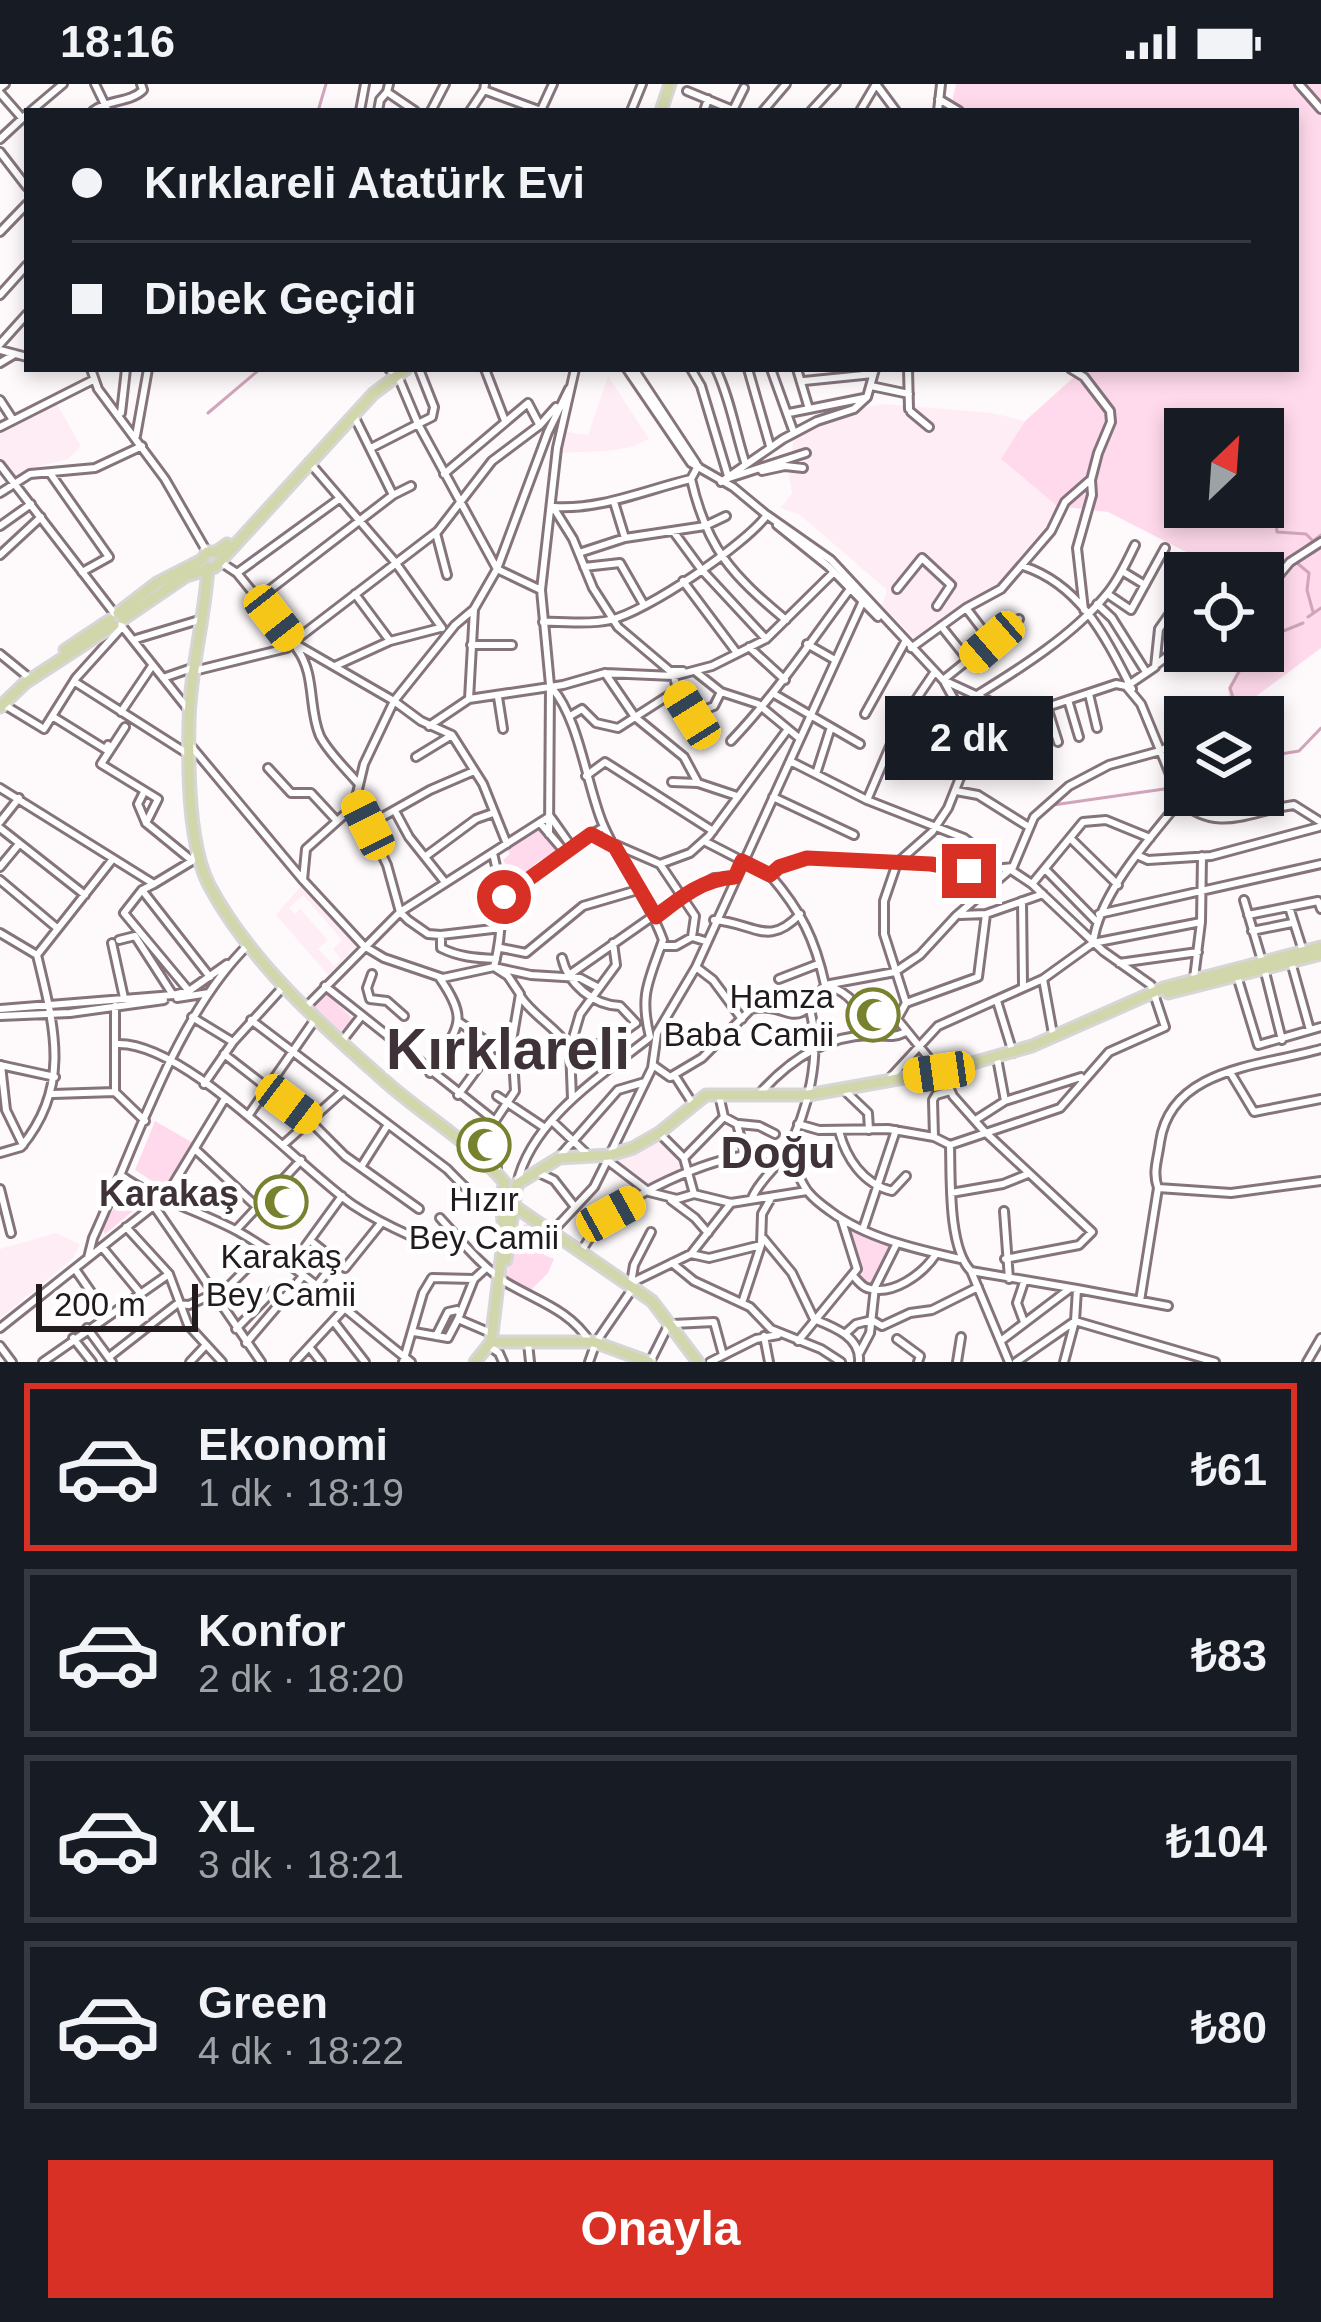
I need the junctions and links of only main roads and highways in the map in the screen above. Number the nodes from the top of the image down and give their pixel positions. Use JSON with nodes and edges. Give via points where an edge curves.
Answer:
{"nodes":[{"id":1,"x":393,"y":372,"type":"edge"},
{"id":2,"x":393,"y":372,"type":"edge"},
{"id":3,"x":210,"y":559,"type":"junction"},
{"id":4,"x":117,"y":620,"type":"junction"},
{"id":5,"x":195,"y":669,"type":"junction"},
{"id":6,"x":1,"y":703,"type":"edge"},
{"id":7,"x":189,"y":748,"type":"junction"},
{"id":8,"x":1320,"y":956,"type":"edge"},
{"id":9,"x":1263,"y":964,"type":"junction"},
{"id":10,"x":1156,"y":993,"type":"junction"},
{"id":11,"x":511,"y":1183,"type":"junction"},
{"id":12,"x":509,"y":1206,"type":"junction"},
{"id":13,"x":493,"y":1343,"type":"junction"},
{"id":14,"x":479,"y":1362,"type":"edge"},
{"id":15,"x":650,"y":1362,"type":"edge"},
{"id":16,"x":698,"y":1362,"type":"edge"}],
"edges":[{"from":1,"to":3,"type":"main road"},
{"from":2,"to":3,"type":"main road"},
{"from":3,"to":4,"type":"main road"},
{"from":3,"to":5,"type":"main road"},
{"from":3,"to":5,"type":"main road"},
{"from":4,"to":6,"type":"main road"},
{"from":4,"to":6,"type":"main road","via":[[27,676]]},
{"from":5,"to":7,"type":"main road"},
{"from":5,"to":7,"type":"main road"},
{"from":7,"to":11,"type":"main road","via":[[195,855],[250,943],[305,1008]]},
{"from":8,"to":9,"type":"main road"},
{"from":8,"to":9,"type":"main road","via":[[1303,951]]},
{"from":9,"to":10,"type":"main road"},
{"from":9,"to":10,"type":"main road"},
{"from":10,"to":11,"type":"main road","via":[[1012,1053],[939,1072],[808,1095],[706,1095],[633,1148],[559,1158]]},
{"from":11,"to":12,"type":"main road"},
{"from":12,"to":13,"type":"main road"},
{"from":12,"to":16,"type":"main road","via":[[632,1285],[672,1322]]},
{"from":13,"to":14,"type":"main road"},
{"from":13,"to":15,"type":"main road","via":[[593,1342]]}]}
